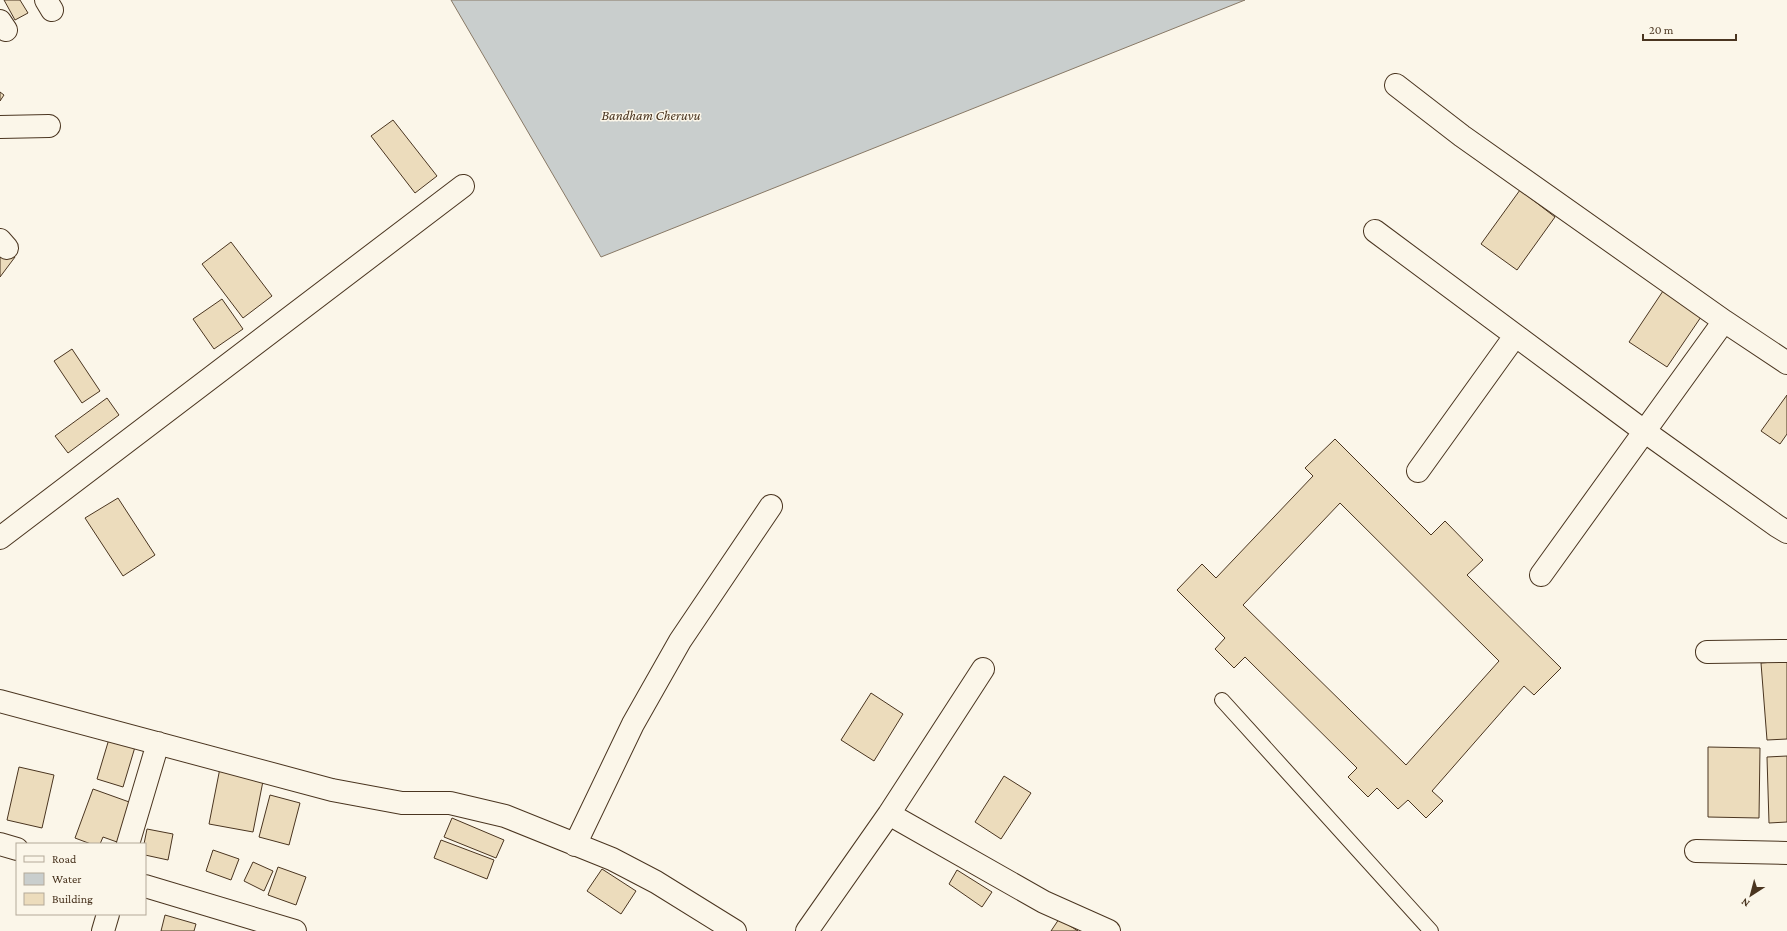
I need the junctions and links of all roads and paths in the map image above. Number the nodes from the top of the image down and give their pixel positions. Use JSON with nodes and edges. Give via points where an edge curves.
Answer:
{"nodes":[{"id":1,"x":1396,"y":85,"type":"dead end"},
{"id":2,"x":49,"y":126,"type":"dead end"},
{"id":3,"x":0,"y":127,"type":"edge"},
{"id":4,"x":463,"y":186,"type":"dead end"},
{"id":5,"x":1375,"y":230,"type":"dead end"},
{"id":6,"x":1724,"y":321,"type":"junction"},
{"id":7,"x":1515,"y":336,"type":"junction"},
{"id":8,"x":1787,"y":363,"type":"edge"},
{"id":9,"x":1644,"y":431,"type":"junction"},
{"id":10,"x":1418,"y":471,"type":"dead end"},
{"id":11,"x":771,"y":506,"type":"dead end"},
{"id":12,"x":1787,"y":532,"type":"edge"},
{"id":13,"x":0,"y":538,"type":"edge"},
{"id":14,"x":1541,"y":575,"type":"dead end"},
{"id":15,"x":1787,"y":651,"type":"edge"},
{"id":16,"x":1707,"y":652,"type":"dead end"},
{"id":17,"x":983,"y":669,"type":"dead end"},
{"id":18,"x":1222,"y":700,"type":"dead end"},
{"id":19,"x":0,"y":701,"type":"edge"},
{"id":20,"x":158,"y":743,"type":"junction"},
{"id":21,"x":889,"y":814,"type":"junction"},
{"id":22,"x":128,"y":843,"type":"edge"},
{"id":23,"x":0,"y":844,"type":"edge"},
{"id":24,"x":575,"y":845,"type":"junction"},
{"id":25,"x":16,"y":849,"type":"edge"},
{"id":26,"x":1696,"y":851,"type":"dead end"},
{"id":27,"x":1787,"y":853,"type":"edge"},
{"id":28,"x":146,"y":886,"type":"edge"},
{"id":29,"x":108,"y":915,"type":"edge"},
{"id":30,"x":103,"y":931,"type":"edge"},
{"id":31,"x":295,"y":931,"type":"edge"},
{"id":32,"x":735,"y":931,"type":"edge"},
{"id":33,"x":807,"y":931,"type":"edge"},
{"id":34,"x":1109,"y":931,"type":"edge"},
{"id":35,"x":1431,"y":931,"type":"edge"}],
"edges":[{"from":1,"to":6,"type":"street","via":[[1462,136]]},
{"from":2,"to":3,"type":"street"},
{"from":4,"to":13,"type":"street"},
{"from":5,"to":7,"type":"street"},
{"from":6,"to":8,"type":"street"},
{"from":6,"to":9,"type":"street"},
{"from":7,"to":9,"type":"street"},
{"from":7,"to":10,"type":"street"},
{"from":9,"to":12,"type":"street"},
{"from":9,"to":14,"type":"street"},
{"from":11,"to":24,"type":"street","via":[[659,676]]},
{"from":15,"to":16,"type":"street"},
{"from":17,"to":21,"type":"street"},
{"from":18,"to":35,"type":"lane"},
{"from":19,"to":20,"type":"street"},
{"from":20,"to":22,"type":"street"},
{"from":20,"to":24,"type":"street","via":[[332,790],[402,803],[450,803],[476,808],[505,816]]},
{"from":21,"to":33,"type":"street"},
{"from":21,"to":34,"type":"street","via":[[1044,902]]},
{"from":23,"to":25,"type":"street"},
{"from":24,"to":32,"type":"street","via":[[612,859],[656,882]]},
{"from":26,"to":27,"type":"street"},
{"from":28,"to":31,"type":"street"},
{"from":29,"to":30,"type":"street"}]}
